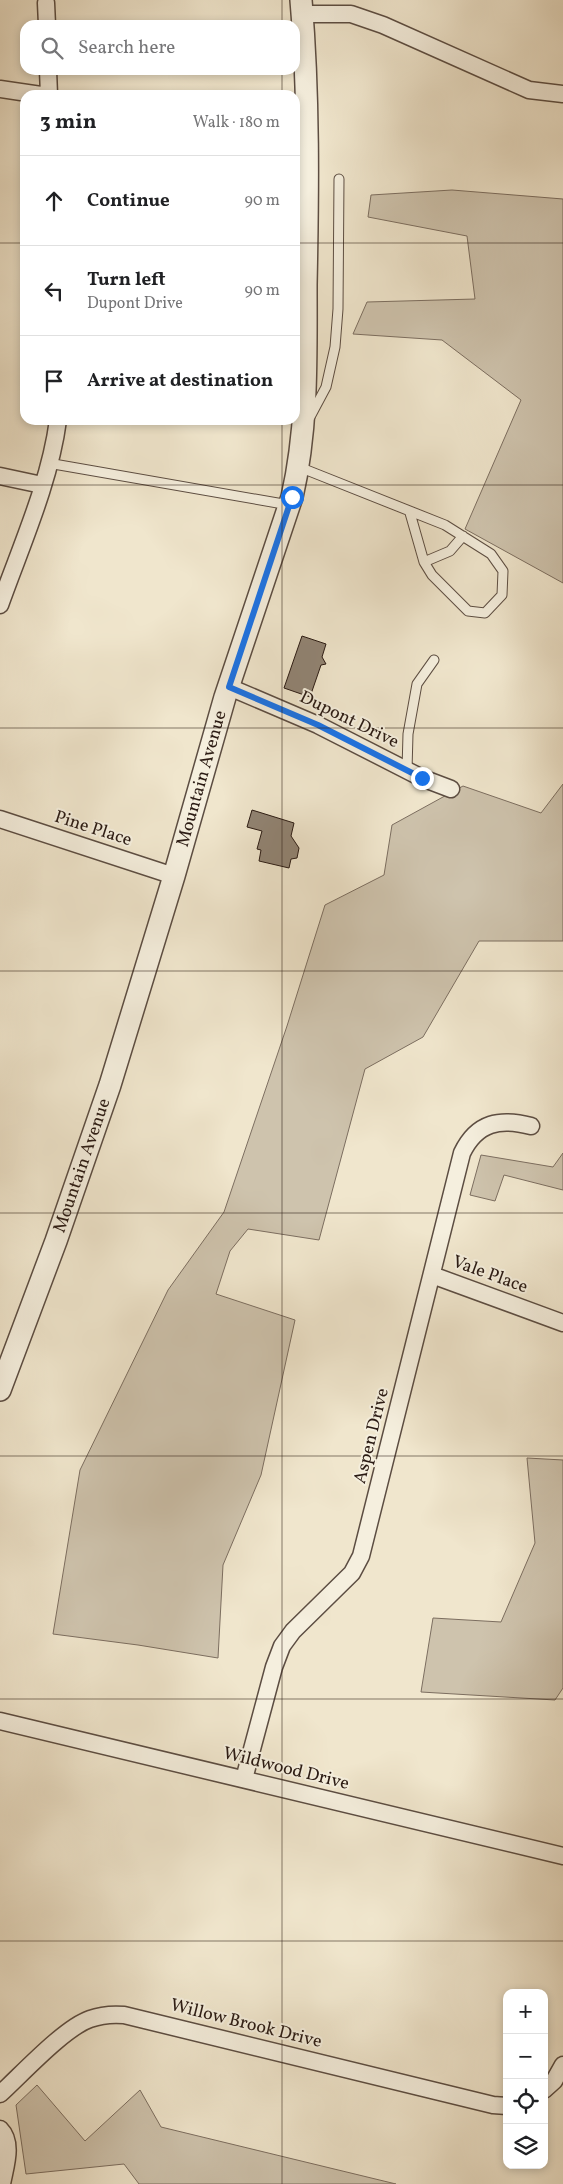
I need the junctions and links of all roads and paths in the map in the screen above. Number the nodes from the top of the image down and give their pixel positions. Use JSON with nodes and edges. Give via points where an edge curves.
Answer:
{"nodes":[{"id":1,"x":46,"y":4,"type":"dead end"},
{"id":2,"x":302,"y":7,"type":"edge"},
{"id":3,"x":47,"y":20,"type":"edge"},
{"id":4,"x":48,"y":75,"type":"edge"},
{"id":5,"x":0,"y":89,"type":"edge"},
{"id":6,"x":49,"y":90,"type":"edge"},
{"id":7,"x":20,"y":92,"type":"edge"},
{"id":8,"x":563,"y":94,"type":"edge"},
{"id":9,"x":339,"y":179,"type":"dead end"},
{"id":10,"x":57,"y":425,"type":"edge"},
{"id":11,"x":304,"y":428,"type":"junction"},
{"id":12,"x":48,"y":463,"type":"junction"},
{"id":13,"x":299,"y":468,"type":"junction"},
{"id":14,"x":0,"y":476,"type":"edge"},
{"id":15,"x":42,"y":485,"type":"junction"},
{"id":16,"x":289,"y":505,"type":"junction"},
{"id":17,"x":410,"y":512,"type":"junction"},
{"id":18,"x":463,"y":536,"type":"junction"},
{"id":19,"x":424,"y":562,"type":"junction"},
{"id":20,"x":0,"y":605,"type":"edge"},
{"id":21,"x":434,"y":660,"type":"dead end"},
{"id":22,"x":229,"y":687,"type":"junction"},
{"id":23,"x":407,"y":770,"type":"junction"},
{"id":24,"x":451,"y":789,"type":"dead end"},
{"id":25,"x":0,"y":820,"type":"edge"},
{"id":26,"x":174,"y":876,"type":"junction"},
{"id":27,"x":531,"y":1126,"type":"dead end"},
{"id":28,"x":432,"y":1275,"type":"junction"},
{"id":29,"x":563,"y":1323,"type":"edge"},
{"id":30,"x":0,"y":1390,"type":"edge"},
{"id":31,"x":0,"y":1721,"type":"edge"},
{"id":32,"x":244,"y":1779,"type":"junction"},
{"id":33,"x":563,"y":1856,"type":"edge"},
{"id":34,"x":563,"y":2065,"type":"edge"},
{"id":35,"x":548,"y":2086,"type":"edge"},
{"id":36,"x":0,"y":2094,"type":"edge"},
{"id":37,"x":503,"y":2106,"type":"edge"},
{"id":38,"x":0,"y":2129,"type":"edge"},
{"id":39,"x":2,"y":2184,"type":"edge"}],
"edges":[{"from":1,"to":3,"type":"street"},
{"from":2,"to":8,"type":"street","via":[[351,14],[529,90]]},
{"from":2,"to":11,"type":"street","name":"Mountain Avenue","via":[[308,128]]},
{"from":4,"to":6,"type":"street"},
{"from":5,"to":7,"type":"street"},
{"from":9,"to":11,"type":"lane","via":[[335,346],[326,387]]},
{"from":10,"to":12,"type":"street"},
{"from":11,"to":13,"type":"street","name":"Mountain Avenue"},
{"from":12,"to":15,"type":"street"},
{"from":12,"to":16,"type":"lane"},
{"from":13,"to":16,"type":"street","name":"Mountain Avenue"},
{"from":13,"to":17,"type":"lane"},
{"from":14,"to":15,"type":"street"},
{"from":15,"to":20,"type":"street"},
{"from":16,"to":22,"type":"street","name":"Mountain Avenue"},
{"from":17,"to":18,"type":"lane"},
{"from":17,"to":19,"type":"lane"},
{"from":18,"to":19,"type":"lane","via":[[450,551]]},
{"from":18,"to":19,"type":"lane","via":[[491,554],[504,571],[502,595],[486,613],[468,611],[432,575]]},
{"from":21,"to":23,"type":"lane","via":[[417,684],[408,734]]},
{"from":22,"to":23,"type":"street","name":"Dupont Drive","via":[[318,725]]},
{"from":22,"to":26,"type":"street","name":"Mountain Avenue"},
{"from":23,"to":24,"type":"street","name":"Dupont Drive"},
{"from":25,"to":26,"type":"street","name":"Pine Place"},
{"from":26,"to":30,"type":"street","name":"Mountain Avenue","via":[[106,1094]]},
{"from":27,"to":28,"type":"street","name":"Aspen Drive","via":[[496,1123],[480,1130],[466,1144]]},
{"from":28,"to":29,"type":"street","name":"Vale Place"},
{"from":28,"to":32,"type":"street","name":"Aspen Drive","via":[[361,1556],[352,1573],[282,1646]]},
{"from":31,"to":32,"type":"street","name":"Wildwood Drive"},
{"from":32,"to":33,"type":"street","name":"Wildwood Drive"},
{"from":34,"to":35,"type":"street"},
{"from":36,"to":37,"type":"street","name":"Willow Brook Drive","via":[[71,2030],[89,2019],[112,2014]]},
{"from":38,"to":39,"type":"street","via":[[7,2142]]}]}
